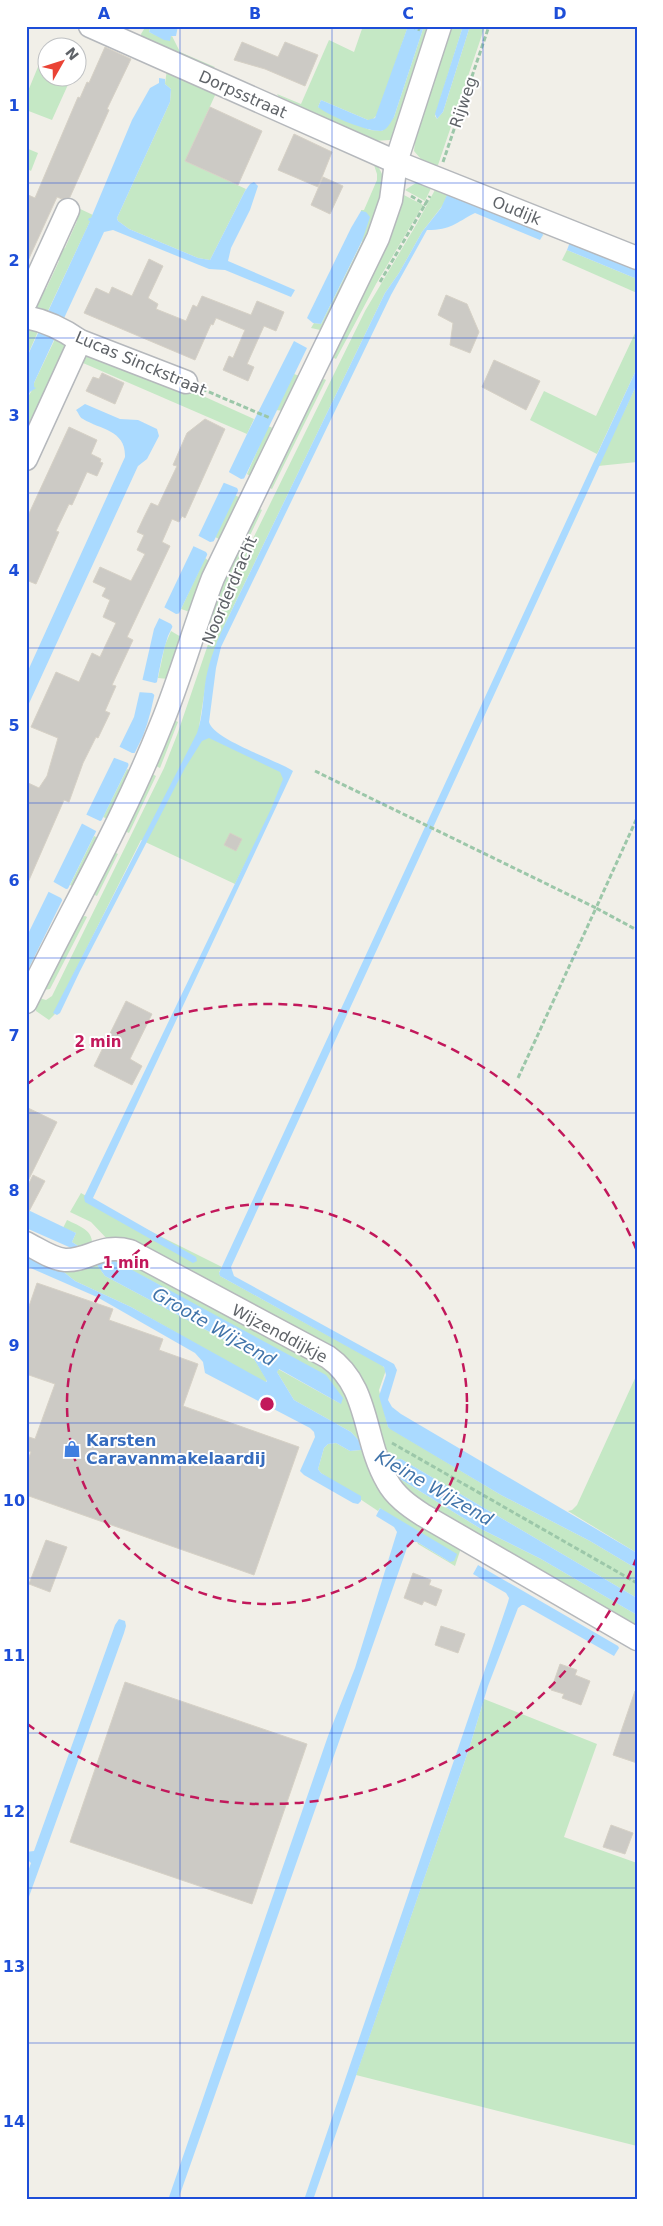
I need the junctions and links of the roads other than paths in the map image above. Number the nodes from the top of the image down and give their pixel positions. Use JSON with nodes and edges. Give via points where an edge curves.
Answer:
{"nodes":[{"id":1,"x":90,"y":26,"type":"edge"},
{"id":2,"x":440,"y":26,"type":"edge"},
{"id":3,"x":396,"y":162,"type":"junction"},
{"id":4,"x":68,"y":210,"type":"dead end"},
{"id":5,"x":637,"y":258,"type":"edge"},
{"id":6,"x":31,"y":313,"type":"edge"},
{"id":7,"x":72,"y":336,"type":"junction"},
{"id":8,"x":186,"y":382,"type":"road end"},
{"id":9,"x":26,"y":459,"type":"edge"},
{"id":10,"x":28,"y":995,"type":"edge"},
{"id":11,"x":26,"y":1243,"type":"edge"},
{"id":12,"x":637,"y":1639,"type":"edge"}],
"edges":[{"from":1,"to":3,"type":"street","name":"Dorpsstraat"},
{"from":2,"to":3,"type":"street"},
{"from":3,"to":5,"type":"street","name":"Oudijk"},
{"from":3,"to":10,"type":"street","name":"Noorderdracht","via":[[391,200],[378,238],[213,578],[162,725],[117,825]]},
{"from":4,"to":6,"type":"street"},
{"from":6,"to":7,"type":"street","name":"Lucas Sinckstraat"},
{"from":7,"to":8,"type":"street","name":"Lucas Sinckstraat"},
{"from":7,"to":9,"type":"street"},
{"from":11,"to":12,"type":"street","name":"Wijzenddijkje","via":[[56,1258],[73,1259],[112,1248],[130,1251],[328,1357],[343,1369],[354,1385],[380,1466],[392,1488],[417,1511]]}]}
